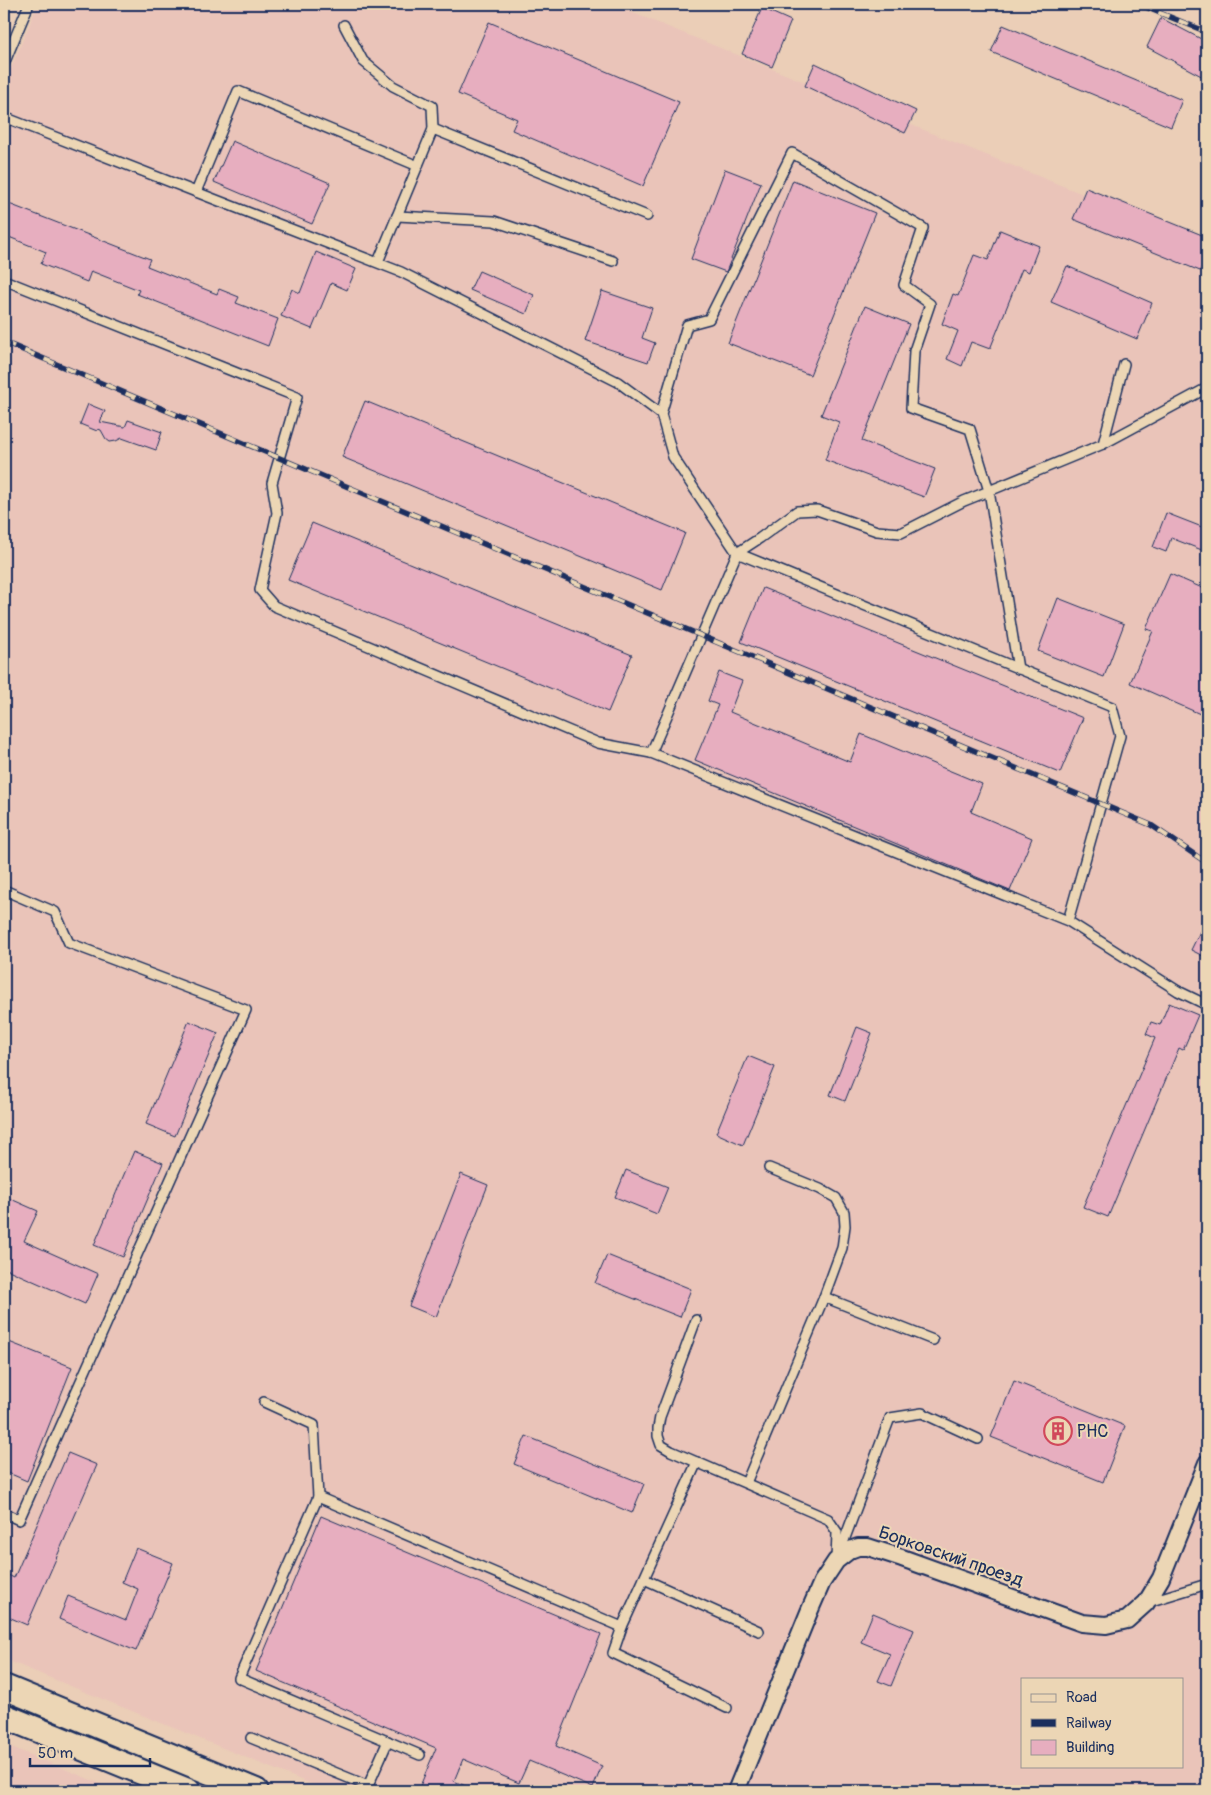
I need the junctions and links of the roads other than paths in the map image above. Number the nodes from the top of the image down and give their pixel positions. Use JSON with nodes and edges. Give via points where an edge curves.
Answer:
{"nodes":[{"id":1,"x":29,"y":4,"type":"edge"},
{"id":2,"x":344,"y":25,"type":"dead end"},
{"id":3,"x":4,"y":64,"type":"edge"},
{"id":4,"x":4,"y":117,"type":"edge"},
{"id":5,"x":433,"y":129,"type":"junction"},
{"id":6,"x":418,"y":166,"type":"junction"},
{"id":7,"x":196,"y":192,"type":"junction"},
{"id":8,"x":397,"y":216,"type":"junction"},
{"id":9,"x":647,"y":216,"type":"dead end"},
{"id":10,"x":613,"y":261,"type":"dead end"},
{"id":11,"x":378,"y":262,"type":"junction"},
{"id":12,"x":4,"y":280,"type":"edge"},
{"id":13,"x":1124,"y":364,"type":"dead end"},
{"id":14,"x":1207,"y":388,"type":"edge"},
{"id":15,"x":661,"y":414,"type":"junction"},
{"id":16,"x":1103,"y":444,"type":"junction"},
{"id":17,"x":988,"y":491,"type":"junction"},
{"id":18,"x":737,"y":553,"type":"junction"},
{"id":19,"x":1018,"y":669,"type":"junction"},
{"id":20,"x":651,"y":753,"type":"junction"},
{"id":21,"x":4,"y":890,"type":"edge"},
{"id":22,"x":1068,"y":921,"type":"junction"},
{"id":23,"x":1207,"y":1005,"type":"edge"},
{"id":24,"x":769,"y":1168,"type":"dead end"},
{"id":25,"x":824,"y":1297,"type":"junction"},
{"id":26,"x":696,"y":1320,"type":"dead end"},
{"id":27,"x":933,"y":1340,"type":"dead end"},
{"id":28,"x":264,"y":1402,"type":"dead end"},
{"id":29,"x":978,"y":1439,"type":"dead end"},
{"id":30,"x":697,"y":1462,"type":"junction"},
{"id":31,"x":1207,"y":1463,"type":"edge"},
{"id":32,"x":746,"y":1484,"type":"junction"},
{"id":33,"x":318,"y":1497,"type":"junction"},
{"id":34,"x":4,"y":1513,"type":"edge"},
{"id":35,"x":836,"y":1561,"type":"junction"},
{"id":36,"x":644,"y":1579,"type":"junction"},
{"id":37,"x":1207,"y":1584,"type":"edge"},
{"id":38,"x":1146,"y":1603,"type":"junction"},
{"id":39,"x":622,"y":1627,"type":"junction"},
{"id":40,"x":759,"y":1631,"type":"dead end"},
{"id":41,"x":4,"y":1687,"type":"edge"},
{"id":42,"x":727,"y":1708,"type":"dead end"},
{"id":43,"x":4,"y":1716,"type":"edge"},
{"id":44,"x":251,"y":1738,"type":"dead end"},
{"id":45,"x":388,"y":1741,"type":"junction"},
{"id":46,"x":420,"y":1755,"type":"dead end"},
{"id":47,"x":366,"y":1788,"type":"edge"},
{"id":48,"x":188,"y":1791,"type":"edge"},
{"id":49,"x":256,"y":1791,"type":"edge"},
{"id":50,"x":736,"y":1791,"type":"edge"}],
"edges":[{"from":1,"to":3,"type":"lane"},
{"from":2,"to":5,"type":"lane","via":[[363,61],[393,86],[432,106]]},
{"from":4,"to":7,"type":"lane"},
{"from":5,"to":6,"type":"lane"},
{"from":5,"to":9,"type":"lane"},
{"from":6,"to":7,"type":"lane","via":[[238,91]]},
{"from":6,"to":8,"type":"lane"},
{"from":7,"to":11,"type":"lane"},
{"from":8,"to":10,"type":"lane","via":[[494,221]]},
{"from":8,"to":11,"type":"lane"},
{"from":11,"to":15,"type":"lane","via":[[618,382]]},
{"from":12,"to":20,"type":"lane","via":[[297,397],[272,483],[277,513],[260,590],[274,606],[598,744]]},
{"from":13,"to":16,"type":"lane"},
{"from":14,"to":16,"type":"lane"},
{"from":15,"to":17,"type":"lane","via":[[688,325],[708,319],[792,153],[923,228],[904,285],[930,304],[914,351],[911,408],[970,429]]},
{"from":15,"to":18,"type":"lane","via":[[673,457]]},
{"from":16,"to":17,"type":"lane"},
{"from":17,"to":18,"type":"lane","via":[[901,533],[877,531],[818,510],[797,511]]},
{"from":17,"to":19,"type":"lane"},
{"from":18,"to":19,"type":"lane"},
{"from":18,"to":20,"type":"lane"},
{"from":19,"to":22,"type":"lane","via":[[1112,708],[1120,736]]},
{"from":20,"to":22,"type":"lane"},
{"from":21,"to":34,"type":"lane","via":[[55,912],[69,942],[246,1010],[19,1520]]},
{"from":22,"to":23,"type":"lane","via":[[1178,991]]},
{"from":24,"to":25,"type":"lane","via":[[836,1198],[844,1212],[842,1248]]},
{"from":25,"to":27,"type":"lane"},
{"from":25,"to":32,"type":"lane"},
{"from":26,"to":30,"type":"lane","via":[[660,1417],[658,1436],[661,1445]]},
{"from":28,"to":33,"type":"lane","via":[[314,1425]]},
{"from":29,"to":35,"type":"lane","via":[[922,1413],[890,1418]]},
{"from":30,"to":32,"type":"lane"},
{"from":30,"to":36,"type":"lane"},
{"from":31,"to":38,"type":"street","name":"Борковский проезд","via":[[1161,1578]]},
{"from":32,"to":35,"type":"lane","via":[[828,1519],[837,1532]]},
{"from":33,"to":39,"type":"lane"},
{"from":33,"to":45,"type":"lane","via":[[239,1678]]},
{"from":35,"to":38,"type":"street","name":"Борковский проезд","via":[[850,1550],[868,1547],[1082,1623],[1106,1625],[1126,1620]]},
{"from":35,"to":50,"type":"street","name":"Борковский проезд","via":[[808,1612]]},
{"from":36,"to":39,"type":"lane"},
{"from":36,"to":40,"type":"lane"},
{"from":37,"to":38,"type":"lane"},
{"from":39,"to":42,"type":"lane","via":[[613,1653]]},
{"from":41,"to":49,"type":"main road"},
{"from":43,"to":48,"type":"main road"},
{"from":44,"to":47,"type":"lane"},
{"from":45,"to":46,"type":"lane"},
{"from":45,"to":47,"type":"lane"}]}
